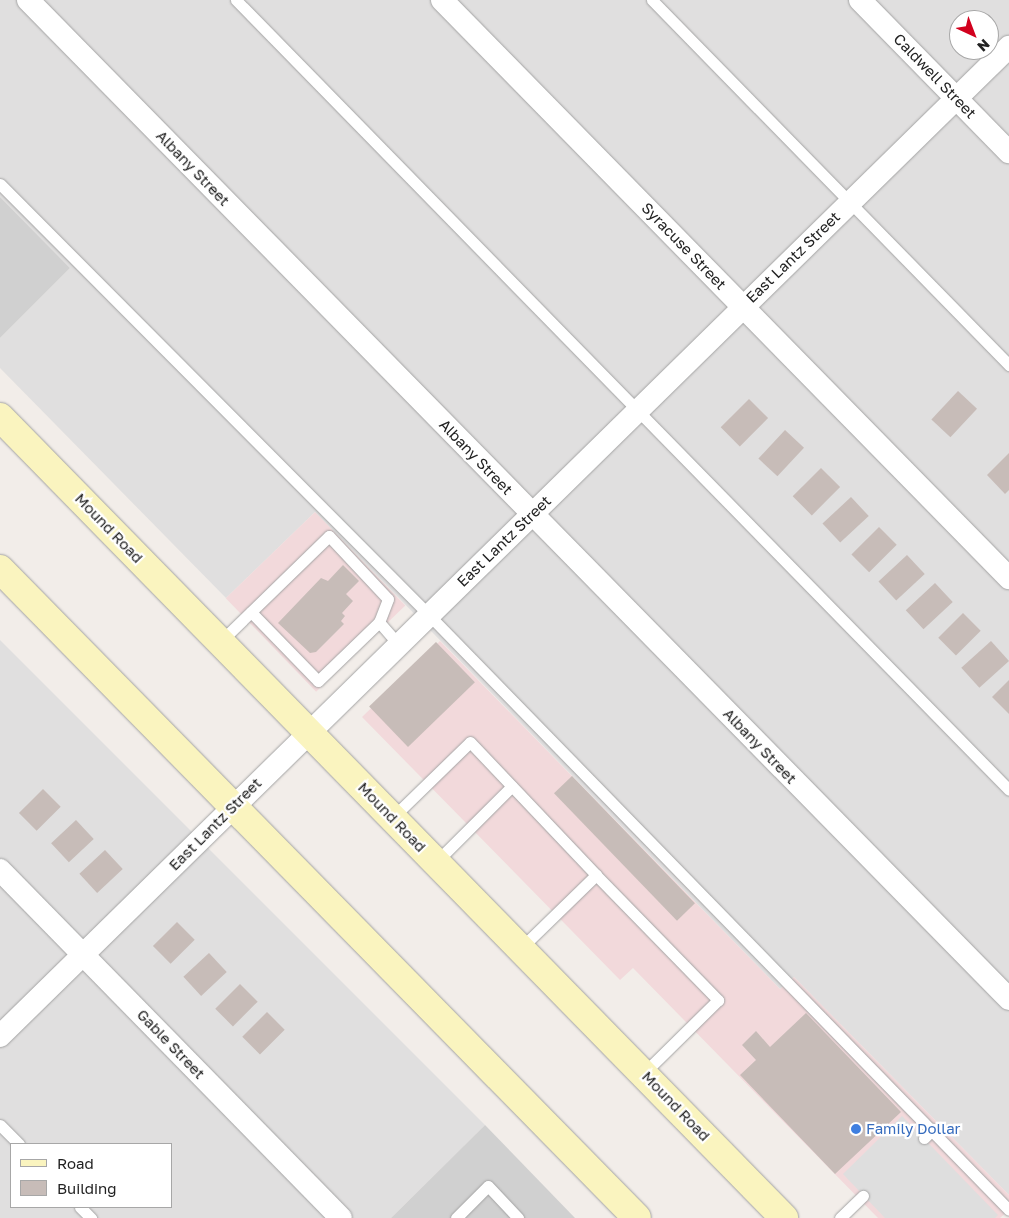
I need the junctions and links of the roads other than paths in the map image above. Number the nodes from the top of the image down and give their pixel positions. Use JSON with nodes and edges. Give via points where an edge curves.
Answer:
{"nodes":[{"id":1,"x":28,"y":0,"type":"edge"},
{"id":2,"x":236,"y":0,"type":"edge"},
{"id":3,"x":442,"y":0,"type":"edge"},
{"id":4,"x":652,"y":0,"type":"edge"},
{"id":5,"x":860,"y":0,"type":"edge"},
{"id":6,"x":1009,"y":47,"type":"edge"},
{"id":7,"x":956,"y":99,"type":"junction"},
{"id":8,"x":1009,"y":152,"type":"edge"},
{"id":9,"x":0,"y":184,"type":"edge"},
{"id":10,"x":850,"y":202,"type":"junction"},
{"id":11,"x":743,"y":306,"type":"junction"},
{"id":12,"x":1009,"y":365,"type":"edge"},
{"id":13,"x":638,"y":409,"type":"junction"},
{"id":14,"x":0,"y":417,"type":"edge"},
{"id":15,"x":532,"y":513,"type":"junction"},
{"id":16,"x":0,"y":569,"type":"edge"},
{"id":17,"x":1009,"y":578,"type":"edge"},
{"id":18,"x":251,"y":612,"type":"junction"},
{"id":19,"x":428,"y":614,"type":"junction"},
{"id":20,"x":379,"y":622,"type":"junction"},
{"id":21,"x":220,"y":642,"type":"junction"},
{"id":22,"x":398,"y":644,"type":"junction"},
{"id":23,"x":309,"y":732,"type":"junction"},
{"id":24,"x":512,"y":786,"type":"junction"},
{"id":25,"x":1009,"y":790,"type":"edge"},
{"id":26,"x":233,"y":806,"type":"junction"},
{"id":27,"x":393,"y":818,"type":"junction"},
{"id":28,"x":436,"y":862,"type":"junction"},
{"id":29,"x":0,"y":870,"type":"edge"},
{"id":30,"x":596,"y":875,"type":"junction"},
{"id":31,"x":521,"y":948,"type":"junction"},
{"id":32,"x":83,"y":954,"type":"junction"},
{"id":33,"x":1009,"y":999,"type":"edge"},
{"id":34,"x":0,"y":1036,"type":"edge"},
{"id":35,"x":644,"y":1073,"type":"junction"},
{"id":36,"x":0,"y":1125,"type":"edge"},
{"id":37,"x":934,"y":1129,"type":"junction"},
{"id":38,"x":924,"y":1138,"type":"dead end"},
{"id":39,"x":18,"y":1143,"type":"edge"},
{"id":40,"x":863,"y":1196,"type":"dead end"},
{"id":41,"x":81,"y":1208,"type":"edge"},
{"id":42,"x":1009,"y":1210,"type":"edge"},
{"id":43,"x":91,"y":1218,"type":"edge"},
{"id":44,"x":341,"y":1218,"type":"edge"},
{"id":45,"x":456,"y":1218,"type":"edge"},
{"id":46,"x":518,"y":1218,"type":"edge"},
{"id":47,"x":637,"y":1218,"type":"edge"},
{"id":48,"x":784,"y":1218,"type":"edge"},
{"id":49,"x":840,"y":1218,"type":"edge"}],
"edges":[{"from":1,"to":15,"type":"street","name":"Albany Street"},
{"from":2,"to":13,"type":"lane"},
{"from":3,"to":11,"type":"street","name":"Syracuse Street"},
{"from":4,"to":10,"type":"lane"},
{"from":5,"to":7,"type":"street","name":"Caldwell Street"},
{"from":6,"to":7,"type":"street","name":"East Lantz Street"},
{"from":7,"to":8,"type":"street","name":"Caldwell Street"},
{"from":7,"to":10,"type":"street","name":"East Lantz Street"},
{"from":9,"to":19,"type":"lane"},
{"from":10,"to":11,"type":"street","name":"East Lantz Street"},
{"from":10,"to":12,"type":"lane"},
{"from":11,"to":13,"type":"street","name":"East Lantz Street"},
{"from":11,"to":17,"type":"street","name":"Syracuse Street"},
{"from":13,"to":15,"type":"street","name":"East Lantz Street"},
{"from":13,"to":25,"type":"lane"},
{"from":14,"to":21,"type":"main road","name":"Mound Road"},
{"from":15,"to":19,"type":"street","name":"East Lantz Street"},
{"from":15,"to":33,"type":"street","name":"Albany Street"},
{"from":16,"to":26,"type":"main road"},
{"from":18,"to":20,"type":"lane","via":[[318,681]]},
{"from":18,"to":20,"type":"lane","via":[[329,536],[388,599]]},
{"from":18,"to":21,"type":"lane"},
{"from":19,"to":22,"type":"street","name":"East Lantz Street"},
{"from":19,"to":37,"type":"lane"},
{"from":20,"to":22,"type":"lane"},
{"from":21,"to":23,"type":"main road","name":"Mound Road"},
{"from":22,"to":23,"type":"street","name":"East Lantz Street"},
{"from":23,"to":26,"type":"street","name":"East Lantz Street"},
{"from":23,"to":27,"type":"main road","name":"Mound Road"},
{"from":24,"to":27,"type":"lane","via":[[470,742]]},
{"from":24,"to":28,"type":"lane"},
{"from":24,"to":30,"type":"lane"},
{"from":26,"to":32,"type":"street","name":"East Lantz Street"},
{"from":26,"to":47,"type":"main road"},
{"from":27,"to":28,"type":"main road","name":"Mound Road"},
{"from":28,"to":31,"type":"main road","name":"Mound Road"},
{"from":29,"to":32,"type":"street","name":"Gable Street"},
{"from":30,"to":31,"type":"lane"},
{"from":30,"to":35,"type":"lane","via":[[718,1000]]},
{"from":31,"to":35,"type":"main road","name":"Mound Road"},
{"from":32,"to":34,"type":"street","name":"East Lantz Street"},
{"from":32,"to":44,"type":"street","name":"Gable Street"},
{"from":35,"to":48,"type":"main road","name":"Mound Road"},
{"from":36,"to":39,"type":"lane"},
{"from":37,"to":38,"type":"lane"},
{"from":37,"to":42,"type":"lane"},
{"from":40,"to":49,"type":"lane"},
{"from":41,"to":43,"type":"lane"},
{"from":45,"to":46,"type":"lane","via":[[488,1186]]}]}
